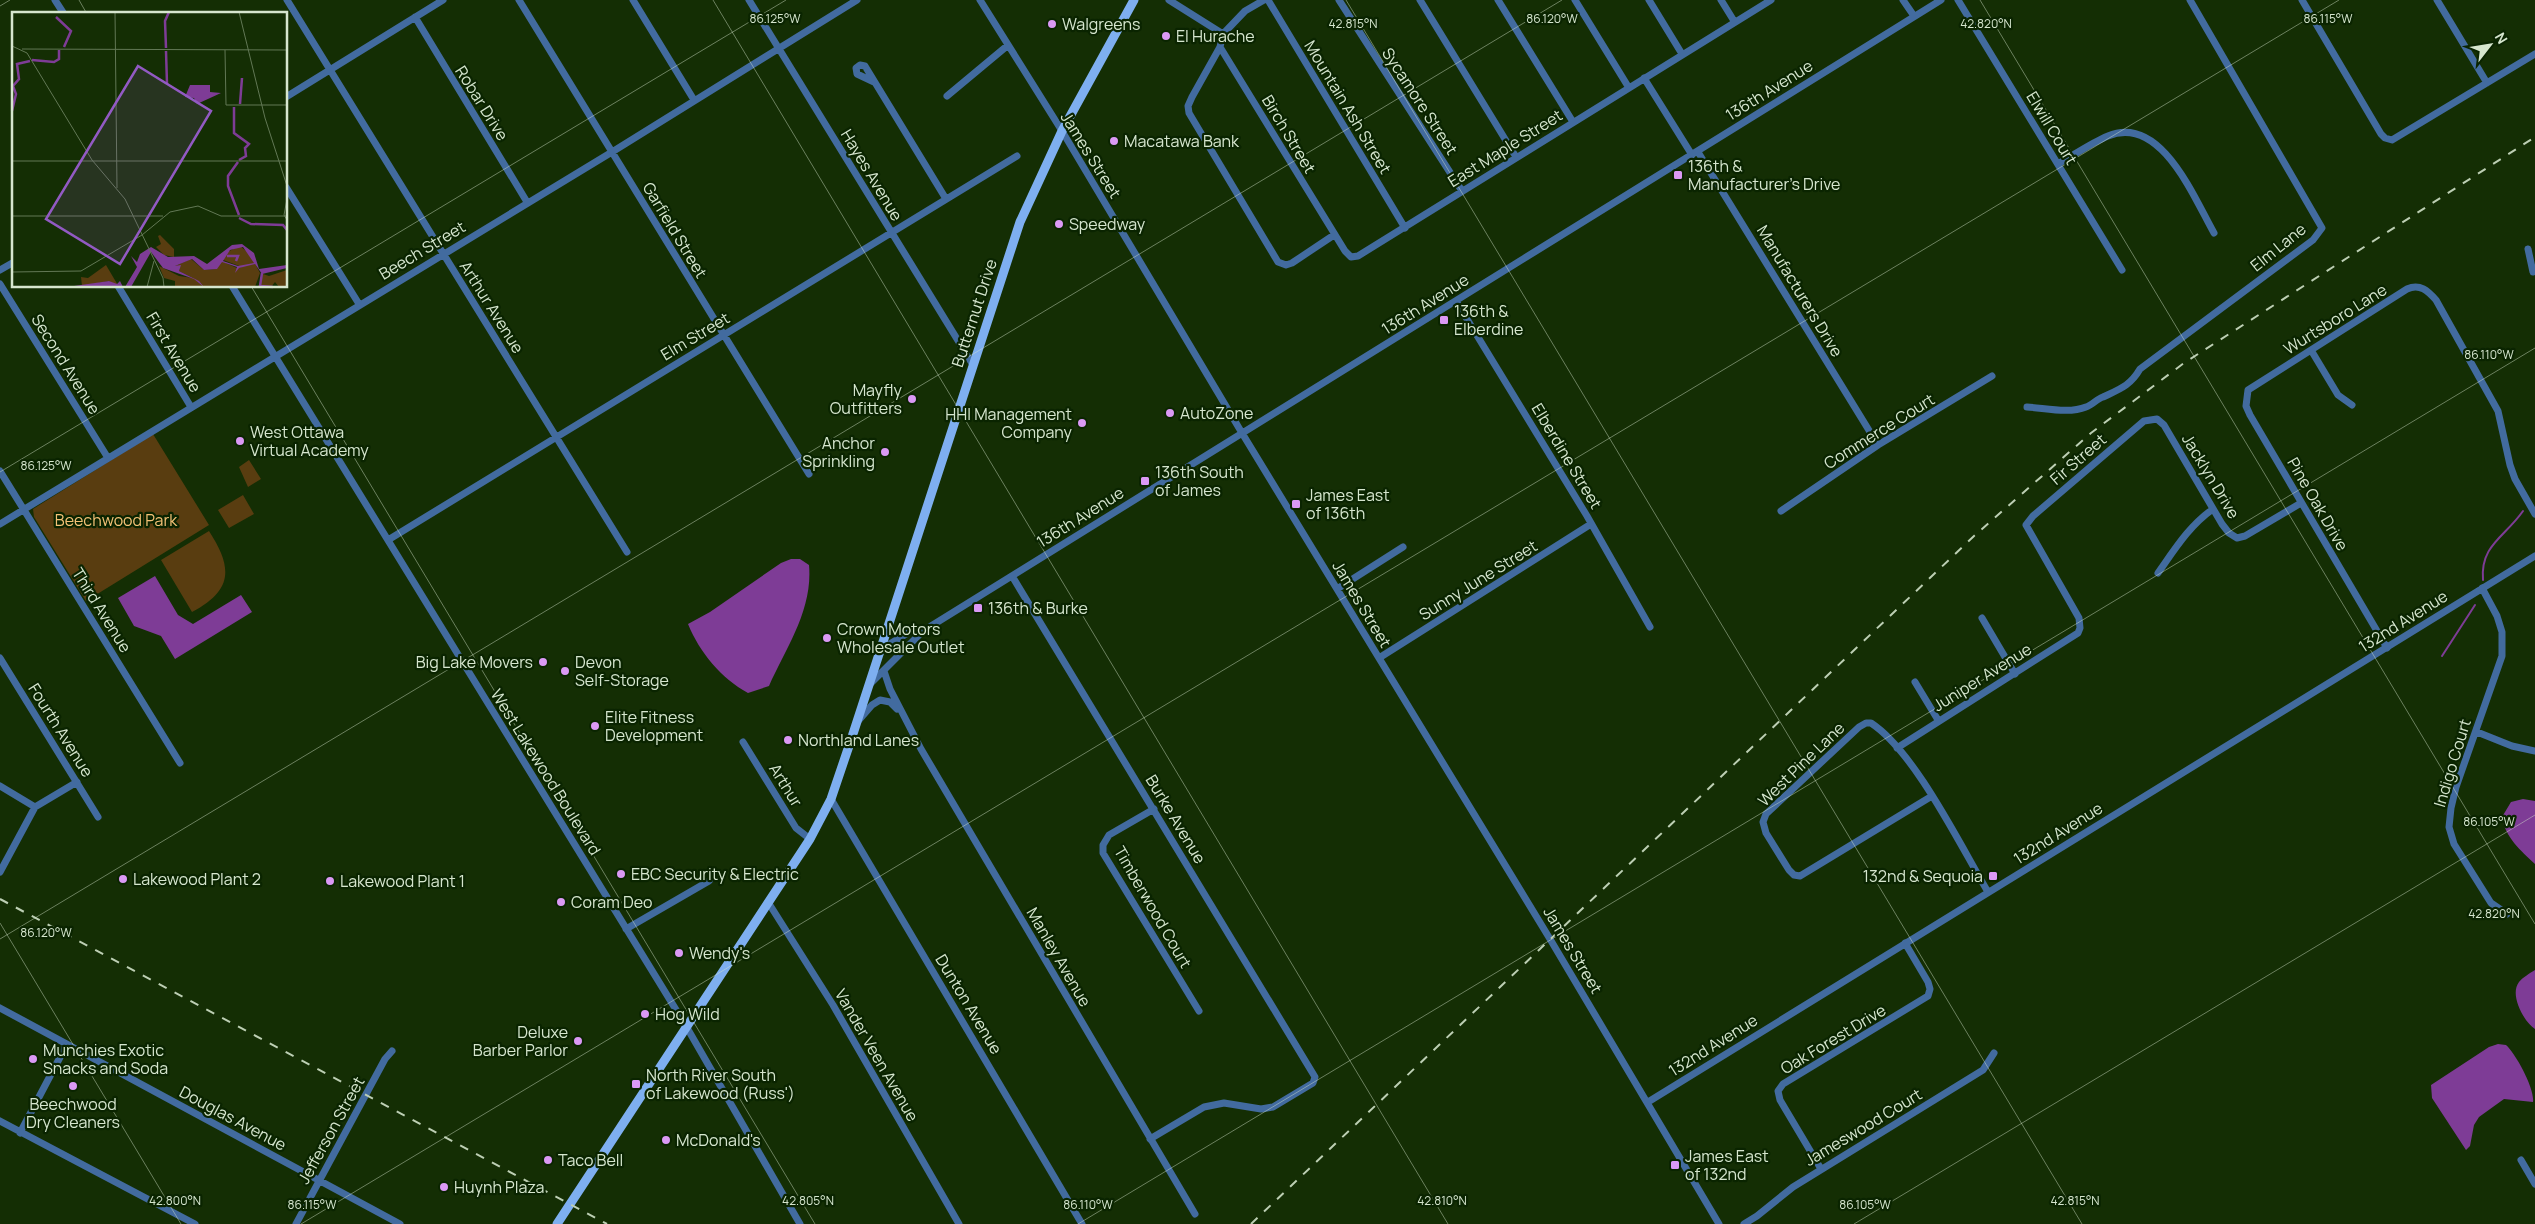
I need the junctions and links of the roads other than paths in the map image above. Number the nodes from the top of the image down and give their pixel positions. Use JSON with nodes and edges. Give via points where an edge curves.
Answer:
{"nodes":[{"id":1,"x":55,"y":0,"type":"edge"},
{"id":2,"x":287,"y":0,"type":"edge"},
{"id":3,"x":443,"y":0,"type":"edge"},
{"id":4,"x":519,"y":0,"type":"edge"},
{"id":5,"x":633,"y":0,"type":"edge"},
{"id":6,"x":749,"y":0,"type":"edge"},
{"id":7,"x":857,"y":0,"type":"edge"},
{"id":8,"x":980,"y":0,"type":"edge"},
{"id":9,"x":1134,"y":0,"type":"edge"},
{"id":10,"x":1169,"y":0,"type":"edge"},
{"id":11,"x":1264,"y":0,"type":"edge"},
{"id":12,"x":1268,"y":0,"type":"edge"},
{"id":13,"x":1339,"y":0,"type":"edge"},
{"id":14,"x":1420,"y":0,"type":"edge"},
{"id":15,"x":1498,"y":0,"type":"edge"},
{"id":16,"x":1575,"y":0,"type":"edge"},
{"id":17,"x":1649,"y":0,"type":"edge"},
{"id":18,"x":1721,"y":0,"type":"edge"},
{"id":19,"x":1771,"y":0,"type":"edge"},
{"id":20,"x":1903,"y":0,"type":"edge"},
{"id":21,"x":1941,"y":0,"type":"edge"},
{"id":22,"x":1958,"y":0,"type":"edge"},
{"id":23,"x":2190,"y":0,"type":"edge"},
{"id":24,"x":2302,"y":0,"type":"edge"},
{"id":25,"x":2437,"y":0,"type":"edge"},
{"id":26,"x":63,"y":12,"type":"edge"},
{"id":27,"x":1914,"y":16,"type":"junction"},
{"id":28,"x":415,"y":18,"type":"junction"},
{"id":29,"x":1734,"y":22,"type":"junction"},
{"id":30,"x":1223,"y":34,"type":"junction"},
{"id":31,"x":1007,"y":46,"type":"junction"},
{"id":32,"x":1220,"y":47,"type":"junction"},
{"id":33,"x":778,"y":48,"type":"junction"},
{"id":34,"x":1682,"y":54,"type":"junction"},
{"id":35,"x":2535,"y":54,"type":"edge"},
{"id":36,"x":331,"y":70,"type":"junction"},
{"id":37,"x":1644,"y":78,"type":"junction"},
{"id":38,"x":874,"y":82,"type":"dead end"},
{"id":39,"x":2487,"y":83,"type":"junction"},
{"id":40,"x":1629,"y":88,"type":"junction"},
{"id":41,"x":288,"y":96,"type":"edge"},
{"id":42,"x":947,"y":96,"type":"dead end"},
{"id":43,"x":694,"y":100,"type":"junction"},
{"id":44,"x":1573,"y":122,"type":"junction"},
{"id":45,"x":1062,"y":131,"type":"junction"},
{"id":46,"x":612,"y":152,"type":"junction"},
{"id":47,"x":1695,"y":154,"type":"junction"},
{"id":48,"x":1017,"y":156,"type":"dead end"},
{"id":49,"x":1516,"y":157,"type":"junction"},
{"id":50,"x":2058,"y":164,"type":"junction"},
{"id":51,"x":288,"y":190,"type":"edge"},
{"id":52,"x":1462,"y":191,"type":"junction"},
{"id":53,"x":946,"y":199,"type":"junction"},
{"id":54,"x":527,"y":202,"type":"junction"},
{"id":55,"x":1405,"y":228,"type":"junction"},
{"id":56,"x":2214,"y":232,"type":"dead end"},
{"id":57,"x":891,"y":233,"type":"junction"},
{"id":58,"x":1334,"y":235,"type":"junction"},
{"id":59,"x":2528,"y":249,"type":"dead end"},
{"id":60,"x":444,"y":254,"type":"junction"},
{"id":61,"x":12,"y":263,"type":"edge"},
{"id":62,"x":0,"y":270,"type":"edge"},
{"id":63,"x":2122,"y":270,"type":"dead end"},
{"id":64,"x":2533,"y":272,"type":"dead end"},
{"id":65,"x":0,"y":284,"type":"edge"},
{"id":66,"x":119,"y":288,"type":"edge"},
{"id":67,"x":233,"y":288,"type":"edge"},
{"id":68,"x":1456,"y":301,"type":"junction"},
{"id":69,"x":359,"y":304,"type":"junction"},
{"id":70,"x":723,"y":335,"type":"junction"},
{"id":71,"x":2311,"y":350,"type":"junction"},
{"id":72,"x":276,"y":356,"type":"junction"},
{"id":73,"x":972,"y":365,"type":"junction"},
{"id":74,"x":1992,"y":376,"type":"dead end"},
{"id":75,"x":2266,"y":379,"type":"joint"},
{"id":76,"x":2352,"y":405,"type":"dead end"},
{"id":77,"x":191,"y":407,"type":"junction"},
{"id":78,"x":2027,"y":407,"type":"dead end"},
{"id":79,"x":2152,"y":419,"type":"joint"},
{"id":80,"x":1242,"y":433,"type":"junction"},
{"id":81,"x":556,"y":437,"type":"junction"},
{"id":82,"x":1878,"y":446,"type":"junction"},
{"id":83,"x":108,"y":458,"type":"junction"},
{"id":84,"x":0,"y":471,"type":"edge"},
{"id":85,"x":809,"y":474,"type":"dead end"},
{"id":86,"x":2301,"y":502,"type":"junction"},
{"id":87,"x":24,"y":509,"type":"junction"},
{"id":88,"x":2213,"y":509,"type":"junction"},
{"id":89,"x":1781,"y":511,"type":"dead end"},
{"id":90,"x":2535,"y":514,"type":"edge"},
{"id":91,"x":0,"y":524,"type":"edge"},
{"id":92,"x":1591,"y":524,"type":"junction"},
{"id":93,"x":388,"y":540,"type":"junction"},
{"id":94,"x":1404,"y":548,"type":"dead end"},
{"id":95,"x":626,"y":552,"type":"dead end"},
{"id":96,"x":2535,"y":556,"type":"edge"},
{"id":97,"x":2158,"y":573,"type":"dead end"},
{"id":98,"x":1012,"y":576,"type":"junction"},
{"id":99,"x":2482,"y":588,"type":"junction"},
{"id":100,"x":1337,"y":589,"type":"junction"},
{"id":101,"x":1982,"y":618,"type":"dead end"},
{"id":102,"x":1650,"y":628,"type":"dead end"},
{"id":103,"x":2080,"y":628,"type":"joint"},
{"id":104,"x":923,"y":631,"type":"junction"},
{"id":105,"x":2387,"y":648,"type":"junction"},
{"id":106,"x":880,"y":650,"type":"junction"},
{"id":107,"x":0,"y":658,"type":"edge"},
{"id":108,"x":1379,"y":658,"type":"junction"},
{"id":109,"x":884,"y":671,"type":"junction"},
{"id":110,"x":2015,"y":674,"type":"junction"},
{"id":111,"x":1916,"y":682,"type":"dead end"},
{"id":112,"x":869,"y":685,"type":"junction"},
{"id":113,"x":901,"y":712,"type":"junction"},
{"id":114,"x":1938,"y":720,"type":"junction"},
{"id":115,"x":857,"y":722,"type":"junction"},
{"id":116,"x":2477,"y":732,"type":"junction"},
{"id":117,"x":742,"y":742,"type":"dead end"},
{"id":118,"x":1897,"y":748,"type":"junction"},
{"id":119,"x":2535,"y":751,"type":"edge"},
{"id":120,"x":180,"y":763,"type":"dead end"},
{"id":121,"x":77,"y":782,"type":"junction"},
{"id":122,"x":0,"y":786,"type":"edge"},
{"id":123,"x":1932,"y":796,"type":"junction"},
{"id":124,"x":831,"y":799,"type":"junction"},
{"id":125,"x":35,"y":807,"type":"junction"},
{"id":126,"x":1154,"y":809,"type":"junction"},
{"id":127,"x":98,"y":817,"type":"dead end"},
{"id":128,"x":810,"y":839,"type":"junction"},
{"id":129,"x":0,"y":872,"type":"edge"},
{"id":130,"x":709,"y":881,"type":"dead end"},
{"id":131,"x":1988,"y":892,"type":"junction"},
{"id":132,"x":768,"y":902,"type":"junction"},
{"id":133,"x":2507,"y":914,"type":"dead end"},
{"id":134,"x":626,"y":929,"type":"junction"},
{"id":135,"x":1905,"y":943,"type":"junction"},
{"id":136,"x":0,"y":1008,"type":"edge"},
{"id":137,"x":1198,"y":1011,"type":"dead end"},
{"id":138,"x":686,"y":1026,"type":"junction"},
{"id":139,"x":67,"y":1044,"type":"junction"},
{"id":140,"x":392,"y":1051,"type":"dead end"},
{"id":141,"x":1994,"y":1054,"type":"dead end"},
{"id":142,"x":1648,"y":1102,"type":"junction"},
{"id":143,"x":0,"y":1121,"type":"edge"},
{"id":144,"x":20,"y":1133,"type":"junction"},
{"id":145,"x":1150,"y":1139,"type":"junction"},
{"id":146,"x":2521,"y":1160,"type":"dead end"},
{"id":147,"x":1821,"y":1169,"type":"junction"},
{"id":148,"x":319,"y":1180,"type":"junction"},
{"id":149,"x":2535,"y":1184,"type":"edge"},
{"id":150,"x":1195,"y":1214,"type":"dead end"},
{"id":151,"x":195,"y":1224,"type":"edge"},
{"id":152,"x":296,"y":1224,"type":"edge"},
{"id":153,"x":400,"y":1224,"type":"edge"},
{"id":154,"x":557,"y":1224,"type":"edge"},
{"id":155,"x":800,"y":1224,"type":"edge"},
{"id":156,"x":959,"y":1224,"type":"edge"},
{"id":157,"x":1082,"y":1224,"type":"edge"},
{"id":158,"x":1719,"y":1224,"type":"edge"},
{"id":159,"x":1744,"y":1224,"type":"edge"}],
"edges":[{"from":1,"to":26,"type":"street"},
{"from":2,"to":36,"type":"street","name":"Arthur Avenue"},
{"from":3,"to":28,"type":"street"},
{"from":4,"to":46,"type":"street","name":"Garfield Street"},
{"from":5,"to":43,"type":"street"},
{"from":6,"to":33,"type":"street","name":"Hayes Avenue"},
{"from":7,"to":33,"type":"street","name":"Beech Street"},
{"from":8,"to":31,"type":"street","name":"James Street"},
{"from":9,"to":45,"type":"main road","name":"Butternut Drive"},
{"from":10,"to":30,"type":"street"},
{"from":11,"to":30,"type":"street","via":[[1245,11]]},
{"from":12,"to":55,"type":"street","name":"Mountain Ash Street"},
{"from":13,"to":52,"type":"street","name":"Sycamore Street"},
{"from":14,"to":49,"type":"street"},
{"from":15,"to":44,"type":"street"},
{"from":16,"to":40,"type":"street"},
{"from":17,"to":34,"type":"street"},
{"from":18,"to":29,"type":"street"},
{"from":19,"to":29,"type":"street","name":"East Maple Street"},
{"from":20,"to":27,"type":"street"},
{"from":21,"to":27,"type":"street","name":"136th Avenue"},
{"from":22,"to":50,"type":"street","name":"Elwill Court"},
{"from":23,"to":78,"type":"street","name":"Elm Lane","via":[[2322,228],[2312,240],[2140,369],[2124,389],[2086,407],[2069,410]]},
{"from":24,"to":39,"type":"street","via":[[2381,134],[2388,139],[2394,140]]},
{"from":25,"to":39,"type":"street"},
{"from":27,"to":47,"type":"street","name":"136th Avenue"},
{"from":28,"to":36,"type":"street"},
{"from":28,"to":54,"type":"street","name":"Robar Drive"},
{"from":29,"to":34,"type":"street","name":"East Maple Street"},
{"from":30,"to":32,"type":"street"},
{"from":31,"to":42,"type":"street"},
{"from":31,"to":45,"type":"street","name":"James Street"},
{"from":32,"to":58,"type":"street","name":"Birch Street"},
{"from":32,"to":58,"type":"street","via":[[1188,106],[1266,244],[1278,262],[1286,265]]},
{"from":33,"to":43,"type":"street","name":"Beech Street"},
{"from":33,"to":57,"type":"street","name":"Hayes Avenue"},
{"from":34,"to":37,"type":"street","name":"East Maple Street"},
{"from":35,"to":39,"type":"street"},
{"from":36,"to":41,"type":"street"},
{"from":36,"to":60,"type":"street","name":"Arthur Avenue"},
{"from":37,"to":40,"type":"street","name":"East Maple Street"},
{"from":37,"to":47,"type":"street","name":"Manufacturers Drive"},
{"from":38,"to":53,"type":"street"},
{"from":40,"to":44,"type":"street","name":"East Maple Street"},
{"from":43,"to":46,"type":"street","name":"Beech Street"},
{"from":44,"to":49,"type":"street","name":"East Maple Street"},
{"from":45,"to":73,"type":"main road","name":"Butternut Drive","via":[[1020,222]]},
{"from":45,"to":80,"type":"street","name":"James Street"},
{"from":46,"to":54,"type":"street","name":"Beech Street"},
{"from":46,"to":70,"type":"street","name":"Garfield Street"},
{"from":47,"to":68,"type":"street","name":"136th Avenue"},
{"from":47,"to":82,"type":"street","name":"Manufacturers Drive"},
{"from":48,"to":53,"type":"street","name":"Elm Street"},
{"from":49,"to":52,"type":"street","name":"East Maple Street"},
{"from":50,"to":56,"type":"street","via":[[2108,136],[2126,132],[2147,137],[2169,156]]},
{"from":50,"to":63,"type":"street","name":"Elwill Court"},
{"from":51,"to":69,"type":"street"},
{"from":52,"to":55,"type":"street","name":"East Maple Street"},
{"from":53,"to":57,"type":"street","name":"Elm Street"},
{"from":54,"to":60,"type":"street","name":"Beech Street"},
{"from":55,"to":58,"type":"street","name":"East Maple Street","via":[[1351,257]]},
{"from":57,"to":70,"type":"street","name":"Elm Street"},
{"from":57,"to":73,"type":"street","name":"Hayes Avenue"},
{"from":59,"to":64,"type":"street"},
{"from":60,"to":69,"type":"street","name":"Beech Street"},
{"from":60,"to":81,"type":"street","name":"Arthur Avenue"},
{"from":61,"to":62,"type":"street"},
{"from":65,"to":83,"type":"street","name":"Second Avenue"},
{"from":66,"to":77,"type":"street","name":"First Avenue"},
{"from":67,"to":72,"type":"street","name":"West Lakewood Boulevard"},
{"from":68,"to":80,"type":"street","name":"136th Avenue"},
{"from":68,"to":92,"type":"street","name":"Elberdine Street"},
{"from":69,"to":72,"type":"street","name":"Beech Street"},
{"from":70,"to":81,"type":"street","name":"Elm Street"},
{"from":70,"to":85,"type":"street","name":"Garfield Street"},
{"from":71,"to":75,"type":"street","name":"Wurtsboro Lane"},
{"from":71,"to":76,"type":"street","via":[[2338,395]]},
{"from":71,"to":90,"type":"street","name":"Wurtsboro Lane","via":[[2407,288],[2420,287],[2430,293],[2498,411],[2515,480]]},
{"from":72,"to":77,"type":"street","name":"Beech Street"},
{"from":72,"to":93,"type":"street","name":"West Lakewood Boulevard"},
{"from":73,"to":106,"type":"main road","name":"Butternut Drive"},
{"from":74,"to":82,"type":"street","name":"Commerce Court"},
{"from":75,"to":86,"type":"street","name":"Pine Oak Drive","via":[[2248,390],[2246,406]]},
{"from":77,"to":83,"type":"street","name":"Beech Street"},
{"from":79,"to":88,"type":"street","name":"Jacklyn Drive","via":[[2164,425]]},
{"from":79,"to":103,"type":"street","name":"Fir Street","via":[[2144,421],[2088,467],[2026,525],[2079,618]]},
{"from":80,"to":98,"type":"street","name":"136th Avenue"},
{"from":80,"to":100,"type":"street","name":"James Street"},
{"from":81,"to":93,"type":"street","name":"Elm Street"},
{"from":81,"to":95,"type":"street","name":"Arthur Avenue"},
{"from":82,"to":89,"type":"street","name":"Commerce Court"},
{"from":83,"to":87,"type":"street","name":"Beech Street"},
{"from":84,"to":87,"type":"street","name":"Third Avenue"},
{"from":86,"to":88,"type":"street","name":"Jacklyn Drive","via":[[2237,538],[2229,533]]},
{"from":86,"to":105,"type":"street","name":"Pine Oak Drive"},
{"from":87,"to":91,"type":"street","name":"Beech Street"},
{"from":87,"to":120,"type":"street","name":"Third Avenue"},
{"from":88,"to":97,"type":"street","via":[[2197,520]]},
{"from":92,"to":102,"type":"street","name":"Elberdine Street"},
{"from":92,"to":108,"type":"street","name":"Sunny June Street"},
{"from":93,"to":134,"type":"street","name":"West Lakewood Boulevard"},
{"from":94,"to":100,"type":"street"},
{"from":96,"to":99,"type":"street","name":"132nd Avenue"},
{"from":98,"to":104,"type":"street","name":"136th Avenue"},
{"from":98,"to":126,"type":"street","name":"Burke Avenue"},
{"from":99,"to":105,"type":"street","name":"132nd Avenue"},
{"from":99,"to":116,"type":"street","name":"Indigo Court","via":[[2502,632],[2502,656]]},
{"from":100,"to":108,"type":"street","name":"James Street"},
{"from":101,"to":110,"type":"street"},
{"from":103,"to":110,"type":"street","name":"Juniper Avenue","via":[[2072,638]]},
{"from":104,"to":106,"type":"street","name":"136th Avenue","via":[[911,631]]},
{"from":104,"to":109,"type":"street","name":"136th Avenue"},
{"from":105,"to":131,"type":"street","name":"132nd Avenue"},
{"from":106,"to":112,"type":"main road","name":"Butternut Drive"},
{"from":107,"to":121,"type":"street","name":"Fourth Avenue"},
{"from":108,"to":142,"type":"street","name":"James Street"},
{"from":109,"to":112,"type":"street","name":"136th Avenue"},
{"from":109,"to":113,"type":"street","name":"Manley Avenue"},
{"from":110,"to":114,"type":"street","name":"Juniper Avenue"},
{"from":111,"to":114,"type":"street"},
{"from":112,"to":115,"type":"main road","name":"Butternut Drive"},
{"from":113,"to":115,"type":"street","name":"Manley Avenue","via":[[890,702],[880,700]]},
{"from":113,"to":145,"type":"street","name":"Manley Avenue"},
{"from":114,"to":118,"type":"street","name":"Juniper Avenue"},
{"from":115,"to":124,"type":"main road","name":"Butternut Drive"},
{"from":116,"to":119,"type":"street"},
{"from":116,"to":133,"type":"street","name":"Indigo Court","via":[[2456,787],[2449,827],[2454,844],[2491,903]]},
{"from":117,"to":128,"type":"street","name":"Arthur","via":[[796,828]]},
{"from":118,"to":123,"type":"street"},
{"from":118,"to":123,"type":"street","name":"West Pine Lane","via":[[1871,722],[1866,723],[1766,814],[1765,828],[1794,875],[1808,872]]},
{"from":121,"to":125,"type":"street"},
{"from":121,"to":127,"type":"street","name":"Fourth Avenue"},
{"from":122,"to":125,"type":"street"},
{"from":123,"to":131,"type":"street"},
{"from":124,"to":128,"type":"main road","name":"Butternut Drive"},
{"from":124,"to":157,"type":"street","name":"Dunton Avenue"},
{"from":125,"to":129,"type":"street"},
{"from":126,"to":137,"type":"street","name":"Timberwood Court","via":[[1110,835],[1102,845]]},
{"from":126,"to":145,"type":"street","name":"Burke Avenue","via":[[1315,1077],[1313,1083],[1273,1107],[1261,1109],[1224,1103],[1204,1107]]},
{"from":128,"to":132,"type":"main road","name":"Butternut Drive"},
{"from":130,"to":134,"type":"street"},
{"from":131,"to":135,"type":"street","name":"132nd Avenue"},
{"from":132,"to":138,"type":"main road","name":"Butternut Drive"},
{"from":132,"to":156,"type":"street","name":"Vander Veen Avenue","via":[[833,1005]]},
{"from":134,"to":138,"type":"street","name":"West Lakewood Boulevard"},
{"from":135,"to":142,"type":"street","name":"132nd Avenue"},
{"from":135,"to":147,"type":"street","name":"Oak Forest Drive","via":[[1928,982],[1928,996],[1783,1084],[1778,1091],[1780,1100]]},
{"from":136,"to":139,"type":"street","name":"Douglas Avenue"},
{"from":138,"to":154,"type":"main road","name":"Butternut Drive"},
{"from":138,"to":155,"type":"street","name":"West Lakewood Boulevard"},
{"from":139,"to":144,"type":"street"},
{"from":139,"to":148,"type":"street","name":"Douglas Avenue"},
{"from":140,"to":148,"type":"street","name":"Jefferson Street"},
{"from":141,"to":147,"type":"street","name":"Jameswood Court","via":[[1983,1070]]},
{"from":142,"to":158,"type":"street","name":"James Street"},
{"from":143,"to":144,"type":"street"},
{"from":144,"to":151,"type":"street"},
{"from":145,"to":150,"type":"street","name":"Manley Avenue"},
{"from":146,"to":149,"type":"street"},
{"from":147,"to":159,"type":"street","name":"Jameswood Court"},
{"from":148,"to":152,"type":"street","name":"Jefferson Street"},
{"from":148,"to":153,"type":"street","name":"Douglas Avenue"}]}
